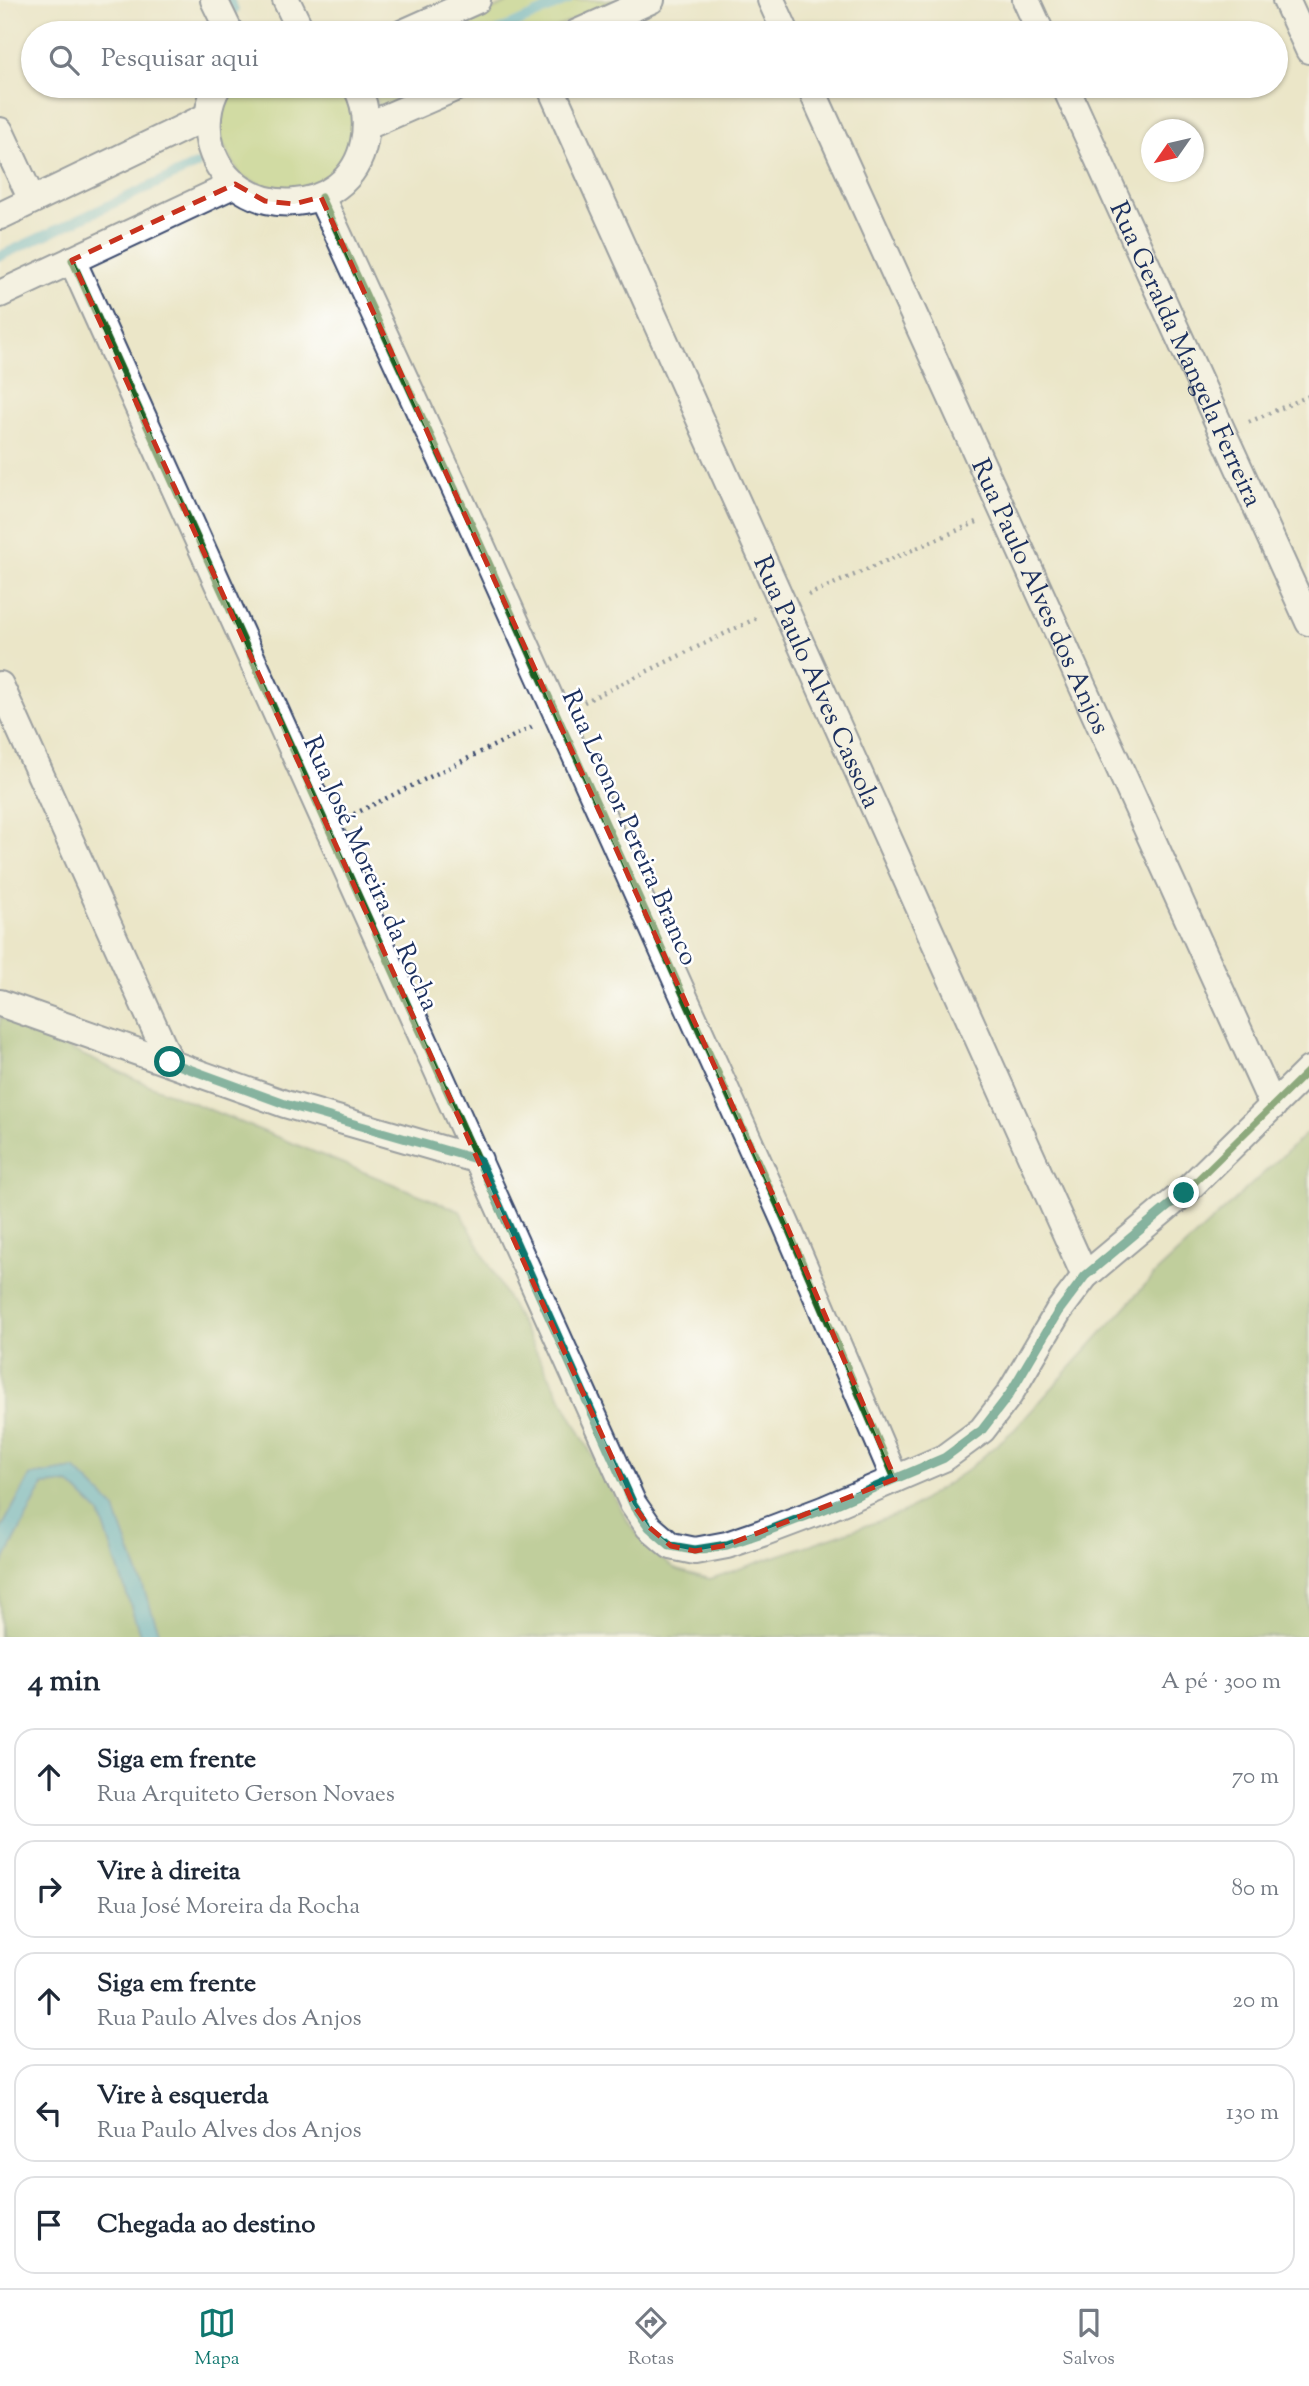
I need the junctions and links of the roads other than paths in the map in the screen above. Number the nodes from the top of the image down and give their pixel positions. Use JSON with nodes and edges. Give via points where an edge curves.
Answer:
{"nodes":[{"id":1,"x":214,"y":0,"type":"edge"},
{"id":2,"x":286,"y":0,"type":"edge"},
{"id":3,"x":477,"y":0,"type":"edge"},
{"id":4,"x":651,"y":0,"type":"edge"},
{"id":5,"x":771,"y":0,"type":"edge"},
{"id":6,"x":1026,"y":0,"type":"edge"},
{"id":7,"x":1286,"y":0,"type":"edge"},
{"id":8,"x":224,"y":21,"type":"edge"},
{"id":9,"x":296,"y":21,"type":"edge"},
{"id":10,"x":430,"y":21,"type":"edge"},
{"id":11,"x":604,"y":21,"type":"edge"},
{"id":12,"x":781,"y":21,"type":"edge"},
{"id":13,"x":1036,"y":21,"type":"edge"},
{"id":14,"x":1309,"y":50,"type":"edge"},
{"id":15,"x":212,"y":98,"type":"edge"},
{"id":16,"x":362,"y":98,"type":"edge"},
{"id":17,"x":431,"y":98,"type":"edge"},
{"id":18,"x":555,"y":98,"type":"edge"},
{"id":19,"x":815,"y":98,"type":"edge"},
{"id":20,"x":1070,"y":98,"type":"edge"},
{"id":21,"x":208,"y":116,"type":"junction"},
{"id":22,"x":367,"y":126,"type":"junction"},
{"id":23,"x":0,"y":131,"type":"edge"},
{"id":24,"x":234,"y":184,"type":"junction"},
{"id":25,"x":321,"y":197,"type":"junction"},
{"id":26,"x":32,"y":200,"type":"junction"},
{"id":27,"x":0,"y":216,"type":"edge"},
{"id":28,"x":72,"y":260,"type":"junction"},
{"id":29,"x":0,"y":294,"type":"edge"},
{"id":30,"x":1309,"y":622,"type":"edge"},
{"id":31,"x":0,"y":685,"type":"edge"},
{"id":32,"x":0,"y":1003,"type":"edge"},
{"id":33,"x":170,"y":1062,"type":"junction"},
{"id":34,"x":1309,"y":1070,"type":"edge"},
{"id":35,"x":1273,"y":1106,"type":"junction"},
{"id":36,"x":479,"y":1160,"type":"junction"},
{"id":37,"x":1085,"y":1276,"type":"junction"},
{"id":38,"x":895,"y":1479,"type":"junction"}],
"edges":[{"from":1,"to":8,"type":"street"},
{"from":2,"to":9,"type":"street"},
{"from":3,"to":10,"type":"street"},
{"from":4,"to":11,"type":"street"},
{"from":5,"to":12,"type":"street"},
{"from":6,"to":13,"type":"street"},
{"from":7,"to":14,"type":"street"},
{"from":15,"to":21,"type":"street"},
{"from":16,"to":22,"type":"street"},
{"from":17,"to":22,"type":"street"},
{"from":18,"to":37,"type":"street","name":"Rua Paulo Alves Cassola"},
{"from":19,"to":35,"type":"street","name":"Rua Paulo Alves dos Anjos"},
{"from":20,"to":30,"type":"street","name":"Rua Geralda Mangela Ferreira"},
{"from":21,"to":24,"type":"street","via":[[214,156]]},
{"from":21,"to":26,"type":"street"},
{"from":22,"to":25,"type":"street","via":[[362,153],[352,171]]},
{"from":23,"to":26,"type":"street"},
{"from":24,"to":25,"type":"street","via":[[265,201],[294,204]]},
{"from":24,"to":28,"type":"street"},
{"from":25,"to":38,"type":"street","name":"Rua Leonor Pereira Branco","via":[[786,1224]]},
{"from":26,"to":27,"type":"street"},
{"from":28,"to":29,"type":"street"},
{"from":28,"to":36,"type":"street","name":"Rua José Moreira da Rocha"},
{"from":31,"to":33,"type":"street"},
{"from":32,"to":33,"type":"street"},
{"from":33,"to":36,"type":"street","via":[[285,1104]]},
{"from":34,"to":35,"type":"street"},
{"from":35,"to":37,"type":"street","via":[[1184,1193]]},
{"from":36,"to":38,"type":"street","name":"Rua José Moreira da Rocha","via":[[633,1504],[649,1527],[671,1546],[695,1550],[727,1545]]},
{"from":37,"to":38,"type":"street","via":[[982,1430],[944,1458]]}]}
